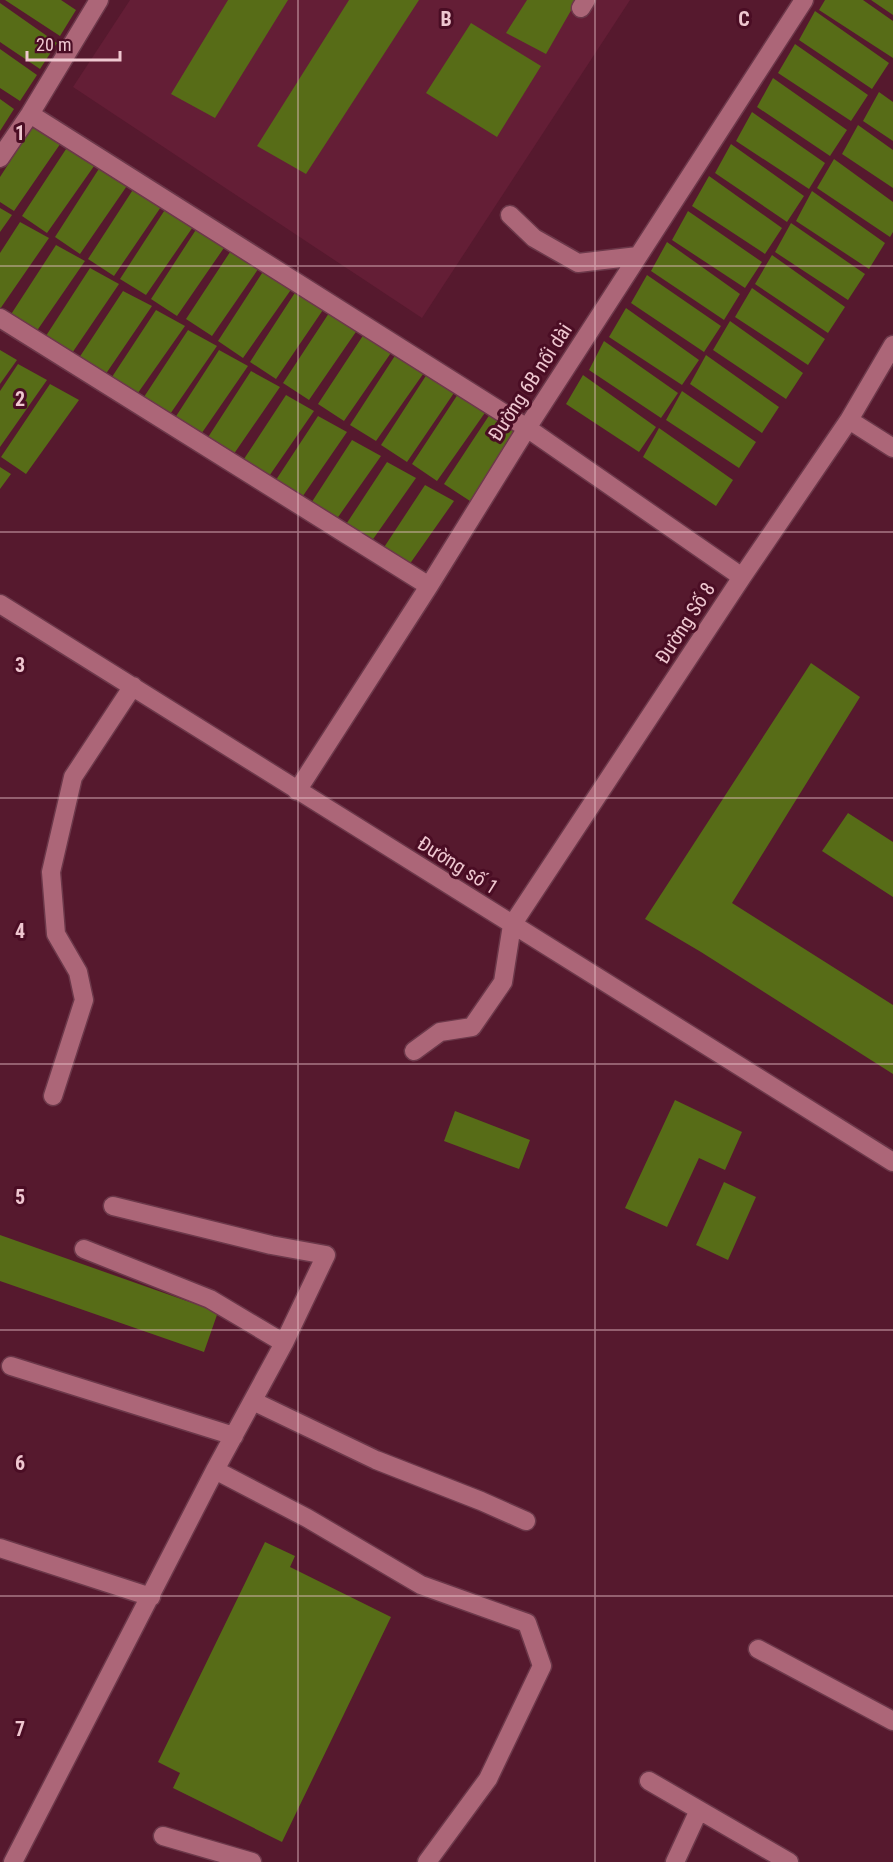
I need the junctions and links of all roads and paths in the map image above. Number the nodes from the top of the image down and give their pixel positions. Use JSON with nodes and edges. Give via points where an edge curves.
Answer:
{"nodes":[{"id":1,"x":99,"y":0,"type":"edge"},
{"id":2,"x":804,"y":0,"type":"edge"},
{"id":3,"x":30,"y":114,"type":"junction"},
{"id":4,"x":0,"y":158,"type":"edge"},
{"id":5,"x":510,"y":215,"type":"dead end"},
{"id":6,"x":638,"y":256,"type":"junction"},
{"id":7,"x":0,"y":318,"type":"edge"},
{"id":8,"x":893,"y":345,"type":"edge"},
{"id":9,"x":849,"y":420,"type":"junction"},
{"id":10,"x":527,"y":428,"type":"junction"},
{"id":11,"x":893,"y":448,"type":"edge"},
{"id":12,"x":742,"y":577,"type":"junction"},
{"id":13,"x":429,"y":586,"type":"junction"},
{"id":14,"x":0,"y":604,"type":"edge"},
{"id":15,"x":133,"y":686,"type":"junction"},
{"id":16,"x":297,"y":791,"type":"junction"},
{"id":17,"x":512,"y":925,"type":"junction"},
{"id":18,"x":414,"y":1051,"type":"dead end"},
{"id":19,"x":53,"y":1096,"type":"dead end"},
{"id":20,"x":893,"y":1162,"type":"edge"},
{"id":21,"x":113,"y":1206,"type":"dead end"},
{"id":22,"x":84,"y":1249,"type":"dead end"},
{"id":23,"x":284,"y":1343,"type":"junction"},
{"id":24,"x":11,"y":1366,"type":"dead end"},
{"id":25,"x":253,"y":1401,"type":"junction"},
{"id":26,"x":234,"y":1436,"type":"junction"},
{"id":27,"x":215,"y":1470,"type":"junction"},
{"id":28,"x":526,"y":1521,"type":"dead end"},
{"id":29,"x":0,"y":1548,"type":"edge"},
{"id":30,"x":151,"y":1597,"type":"junction"},
{"id":31,"x":758,"y":1649,"type":"dead end"},
{"id":32,"x":893,"y":1721,"type":"edge"},
{"id":33,"x":649,"y":1781,"type":"dead end"},
{"id":34,"x":699,"y":1810,"type":"junction"},
{"id":35,"x":163,"y":1836,"type":"dead end"},
{"id":36,"x":13,"y":1862,"type":"edge"},
{"id":37,"x":252,"y":1862,"type":"edge"},
{"id":38,"x":427,"y":1862,"type":"edge"},
{"id":39,"x":675,"y":1862,"type":"edge"},
{"id":40,"x":789,"y":1862,"type":"edge"}],
"edges":[{"from":1,"to":3,"type":"street"},
{"from":2,"to":6,"type":"street","name":"Đường 6B nối dài"},
{"from":3,"to":4,"type":"street"},
{"from":3,"to":10,"type":"street"},
{"from":5,"to":6,"type":"street","via":[[534,238],[578,263]]},
{"from":6,"to":10,"type":"street","name":"Đường 6B nối dài"},
{"from":7,"to":13,"type":"street"},
{"from":8,"to":9,"type":"street","name":"Đường Số 8"},
{"from":9,"to":11,"type":"street"},
{"from":9,"to":12,"type":"street","name":"Đường Số 8"},
{"from":10,"to":12,"type":"street"},
{"from":10,"to":13,"type":"street","name":"Đường 6B nối dài"},
{"from":12,"to":17,"type":"street","name":"Đường Số 8"},
{"from":13,"to":16,"type":"street","name":"Đường 6B nối dài"},
{"from":14,"to":15,"type":"street","name":"Đường số 1"},
{"from":15,"to":16,"type":"street","name":"Đường số 1"},
{"from":15,"to":19,"type":"street","via":[[73,777],[51,872],[56,934],[78,972],[84,1000]]},
{"from":16,"to":17,"type":"street","name":"Đường số 1"},
{"from":17,"to":18,"type":"street","via":[[502,982],[472,1027],[440,1032]]},
{"from":17,"to":20,"type":"street","name":"Đường số 1"},
{"from":21,"to":23,"type":"street","via":[[326,1255]]},
{"from":22,"to":23,"type":"street","via":[[210,1299]]},
{"from":23,"to":25,"type":"street"},
{"from":24,"to":26,"type":"street"},
{"from":25,"to":26,"type":"street"},
{"from":25,"to":28,"type":"street","via":[[376,1460]]},
{"from":26,"to":27,"type":"street"},
{"from":27,"to":30,"type":"street"},
{"from":27,"to":38,"type":"street","via":[[307,1518],[421,1586],[526,1623],[543,1666],[488,1779]]},
{"from":29,"to":30,"type":"street"},
{"from":30,"to":36,"type":"street"},
{"from":31,"to":32,"type":"street"},
{"from":33,"to":34,"type":"street"},
{"from":34,"to":39,"type":"street"},
{"from":34,"to":40,"type":"street"},
{"from":35,"to":37,"type":"street"}]}
